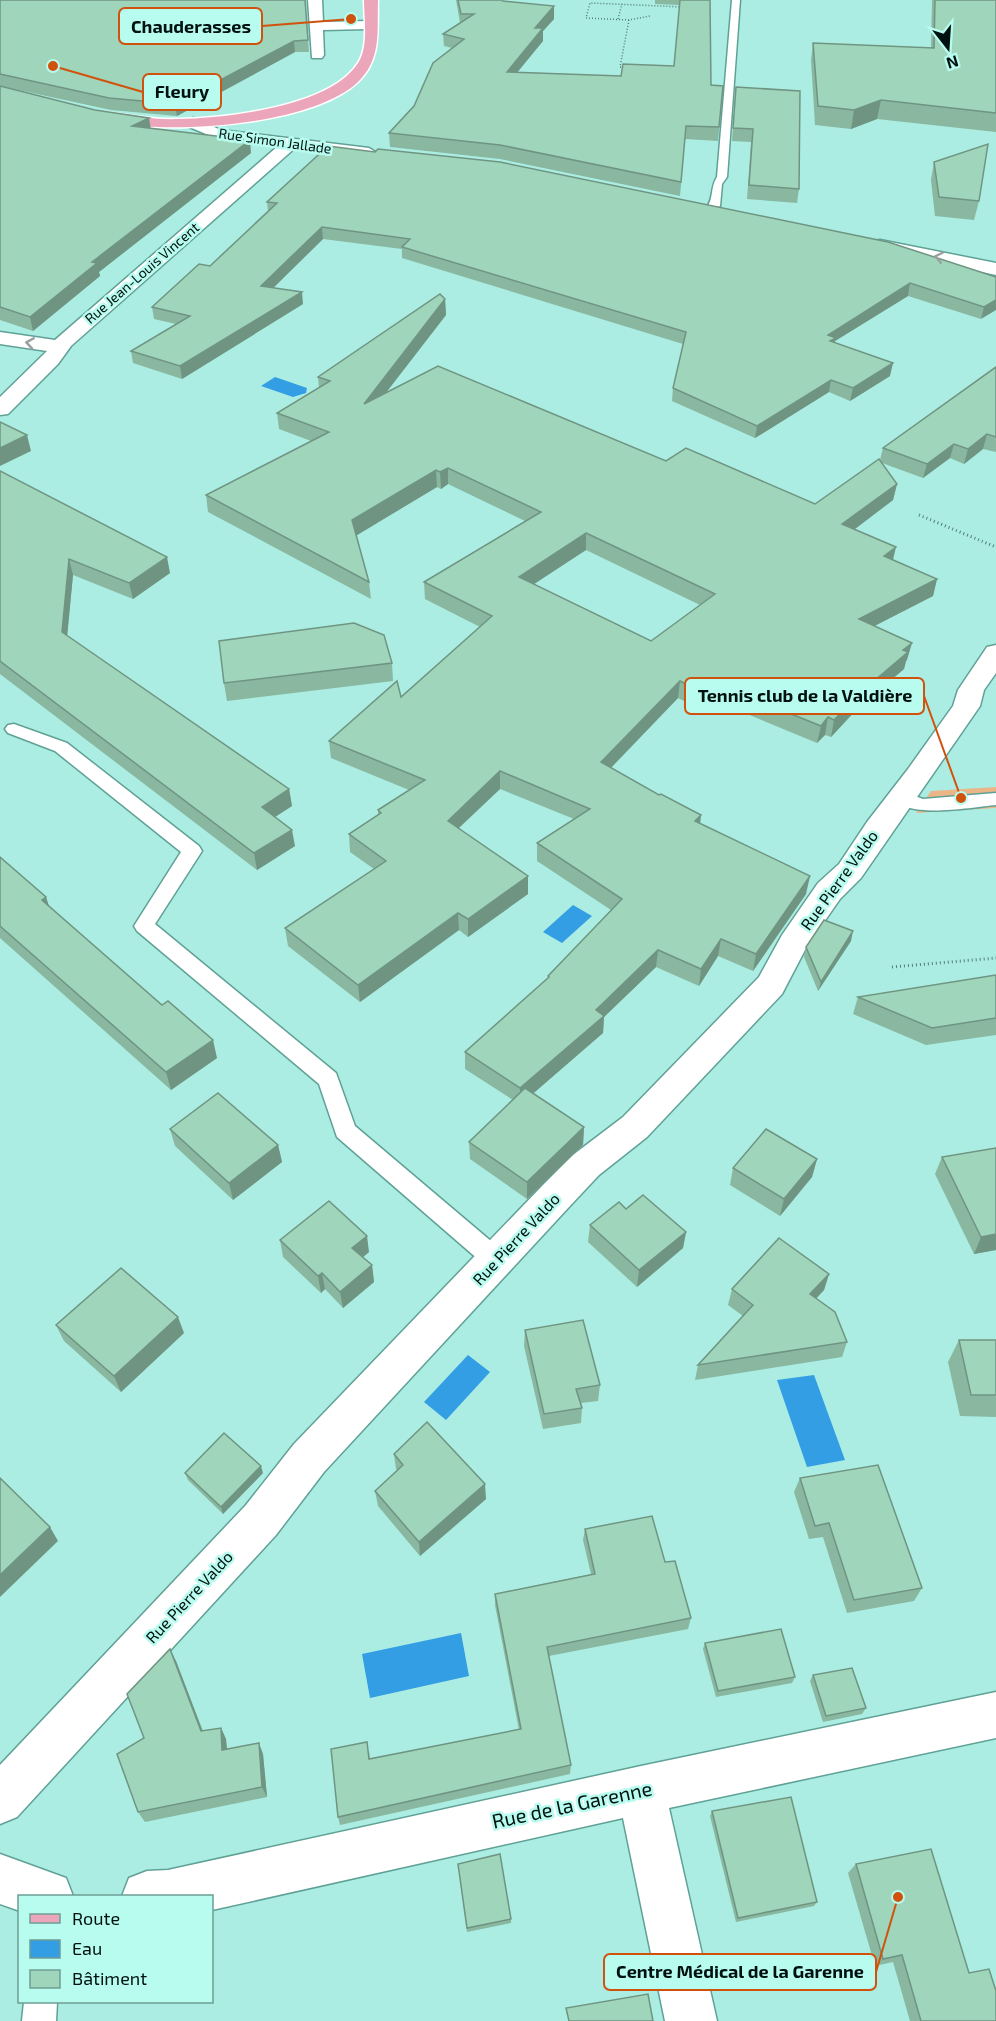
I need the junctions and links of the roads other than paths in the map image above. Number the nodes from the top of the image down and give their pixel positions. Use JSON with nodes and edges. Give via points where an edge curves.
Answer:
{"nodes":[{"id":1,"x":315,"y":0,"type":"edge"},
{"id":2,"x":371,"y":0,"type":"edge"},
{"id":3,"x":735,"y":4,"type":"edge"},
{"id":4,"x":315,"y":26,"type":"junction"},
{"id":5,"x":369,"y":26,"type":"junction"},
{"id":6,"x":317,"y":55,"type":"dead end"},
{"id":7,"x":92,"y":114,"type":"edge"},
{"id":8,"x":193,"y":123,"type":"junction"},
{"id":9,"x":290,"y":144,"type":"junction"},
{"id":10,"x":384,"y":154,"type":"edge"},
{"id":11,"x":694,"y":205,"type":"edge"},
{"id":12,"x":712,"y":208,"type":"junction"},
{"id":13,"x":734,"y":213,"type":"edge"},
{"id":14,"x":863,"y":241,"type":"edge"},
{"id":15,"x":996,"y":269,"type":"edge"},
{"id":16,"x":0,"y":338,"type":"edge"},
{"id":17,"x":60,"y":347,"type":"junction"},
{"id":18,"x":0,"y":409,"type":"edge"},
{"id":19,"x":996,"y":653,"type":"edge"},
{"id":20,"x":14,"y":729,"type":"dead end"},
{"id":21,"x":901,"y":797,"type":"junction"},
{"id":22,"x":996,"y":799,"type":"edge"},
{"id":23,"x":496,"y":1260,"type":"junction"},
{"id":24,"x":996,"y":1715,"type":"edge"},
{"id":25,"x":641,"y":1790,"type":"junction"},
{"id":26,"x":0,"y":1800,"type":"edge"},
{"id":27,"x":0,"y":1879,"type":"edge"},
{"id":28,"x":45,"y":1895,"type":"edge"},
{"id":29,"x":168,"y":1895,"type":"edge"},
{"id":30,"x":41,"y":2003,"type":"edge"},
{"id":31,"x":39,"y":2021,"type":"edge"},
{"id":32,"x":691,"y":2021,"type":"edge"}],
"edges":[{"from":1,"to":4,"type":"street"},
{"from":2,"to":5,"type":"main road"},
{"from":3,"to":12,"type":"lane","via":[[722,177]]},
{"from":4,"to":5,"type":"street"},
{"from":4,"to":6,"type":"street"},
{"from":5,"to":8,"type":"main road","via":[[365,64],[337,89],[281,110]]},
{"from":7,"to":8,"type":"main road","via":[[140,122]]},
{"from":8,"to":9,"type":"street","name":"Rue Simon Jallade","via":[[218,134]]},
{"from":9,"to":10,"type":"street","name":"Rue Simon Jallade"},
{"from":9,"to":17,"type":"street","name":"Rue Jean-Louis Vincent"},
{"from":11,"to":12,"type":"street"},
{"from":12,"to":13,"type":"street"},
{"from":15,"to":14,"type":"street","one_way":true},
{"from":17,"to":16,"type":"street","one_way":true},
{"from":17,"to":18,"type":"street","name":"Rue Jean-Louis Vincent"},
{"from":19,"to":21,"type":"street","name":"Rue Pierre Valdo","via":[[971,690],[966,706]]},
{"from":20,"to":23,"type":"lane","via":[[61,747],[192,851],[144,926],[328,1079],[345,1131]]},
{"from":21,"to":22,"type":"lane","via":[[922,805]]},
{"from":21,"to":23,"type":"street","name":"Rue Pierre Valdo","via":[[850,871],[829,891],[793,943],[771,985],[635,1127],[586,1165]]},
{"from":23,"to":26,"type":"street","name":"Rue Pierre Valdo","via":[[309,1458],[261,1520]]},
{"from":24,"to":25,"type":"street","name":"Rue de la Garenne"},
{"from":25,"to":29,"type":"street","name":"Rue de la Garenne"},
{"from":25,"to":32,"type":"street"},
{"from":27,"to":28,"type":"street"},
{"from":30,"to":31,"type":"lane"}]}
